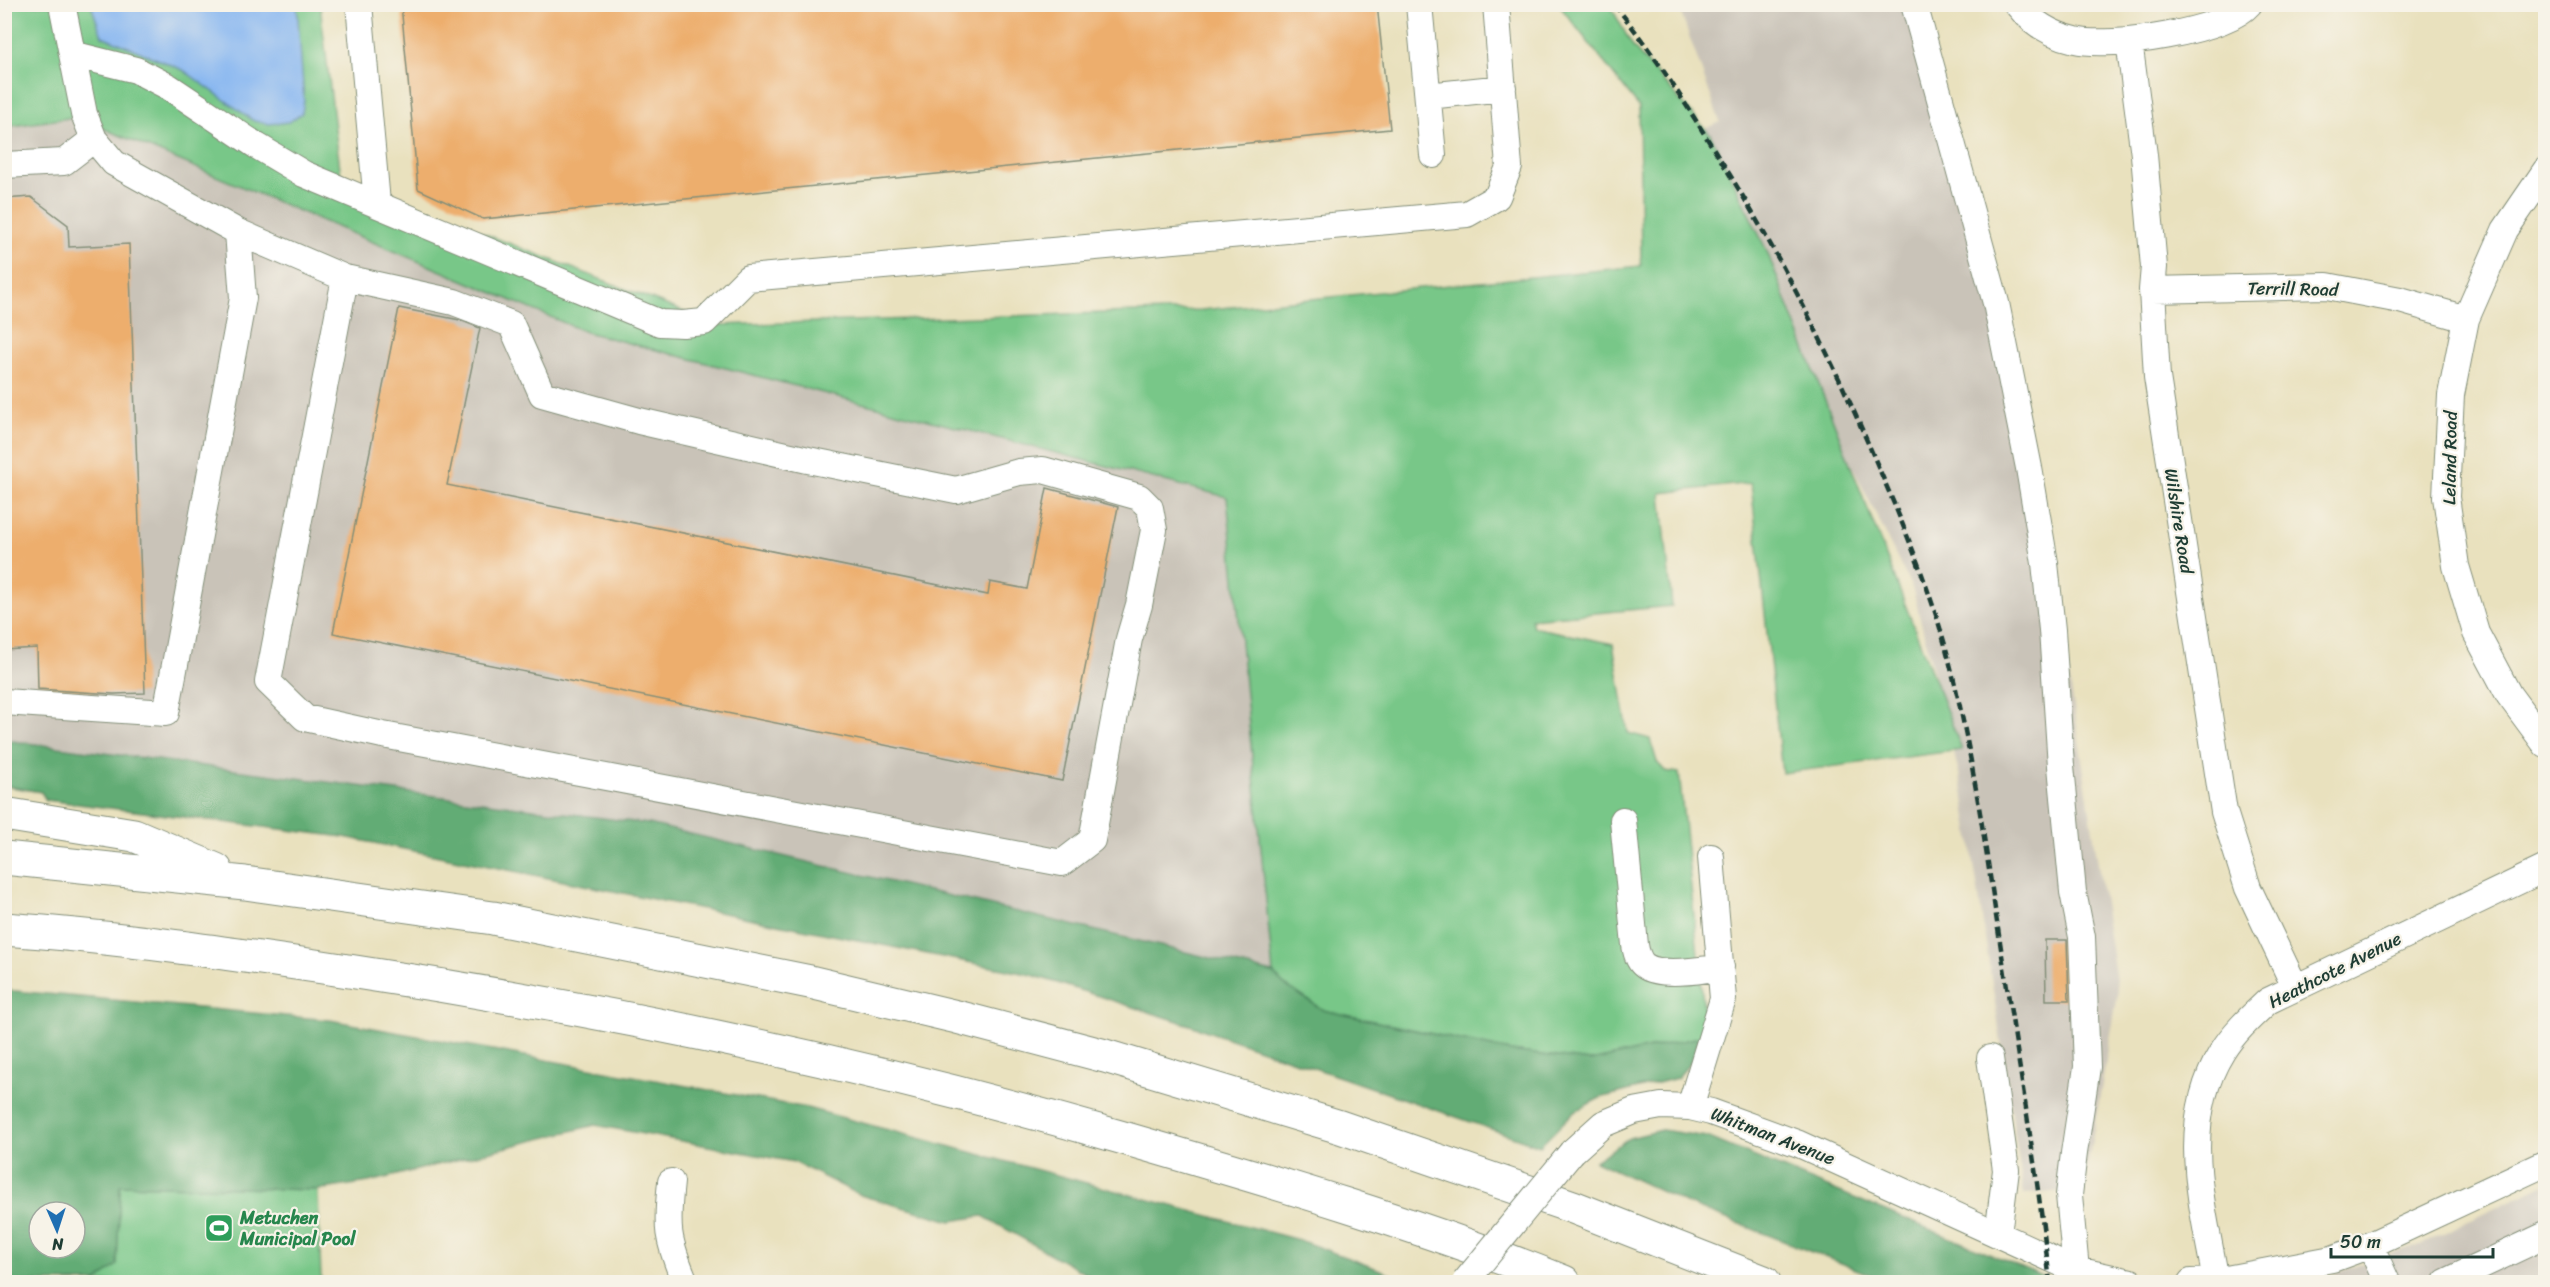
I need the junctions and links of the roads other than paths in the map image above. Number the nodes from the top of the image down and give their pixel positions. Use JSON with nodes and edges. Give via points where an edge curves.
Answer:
{"nodes":[{"id":1,"x":62,"y":4,"type":"edge"},
{"id":2,"x":358,"y":4,"type":"edge"},
{"id":3,"x":1419,"y":4,"type":"edge"},
{"id":4,"x":1496,"y":4,"type":"edge"},
{"id":5,"x":1914,"y":4,"type":"edge"},
{"id":6,"x":2017,"y":4,"type":"edge"},
{"id":7,"x":2249,"y":4,"type":"edge"},
{"id":8,"x":2129,"y":41,"type":"junction"},
{"id":9,"x":72,"y":54,"type":"junction"},
{"id":10,"x":1503,"y":88,"type":"junction"},
{"id":11,"x":1428,"y":96,"type":"junction"},
{"id":12,"x":94,"y":139,"type":"junction"},
{"id":13,"x":1433,"y":155,"type":"dead end"},
{"id":14,"x":4,"y":165,"type":"edge"},
{"id":15,"x":2546,"y":170,"type":"edge"},
{"id":16,"x":377,"y":203,"type":"junction"},
{"id":17,"x":238,"y":232,"type":"junction"},
{"id":18,"x":345,"y":278,"type":"junction"},
{"id":19,"x":2152,"y":290,"type":"junction"},
{"id":20,"x":2466,"y":319,"type":"junction"},
{"id":21,"x":4,"y":702,"type":"edge"},
{"id":22,"x":2546,"y":745,"type":"edge"},
{"id":23,"x":4,"y":814,"type":"edge"},
{"id":24,"x":1623,"y":820,"type":"dead end"},
{"id":25,"x":1711,"y":857,"type":"dead end"},
{"id":26,"x":4,"y":858,"type":"edge"},
{"id":27,"x":2546,"y":868,"type":"edge"},
{"id":28,"x":245,"y":883,"type":"junction"},
{"id":29,"x":4,"y":929,"type":"edge"},
{"id":30,"x":1721,"y":967,"type":"junction"},
{"id":31,"x":2295,"y":987,"type":"junction"},
{"id":32,"x":1990,"y":1058,"type":"dead end"},
{"id":33,"x":1690,"y":1107,"type":"junction"},
{"id":34,"x":2546,"y":1163,"type":"edge"},
{"id":35,"x":671,"y":1182,"type":"dead end"},
{"id":36,"x":1998,"y":1234,"type":"junction"},
{"id":37,"x":2546,"y":1235,"type":"edge"},
{"id":38,"x":2370,"y":1245,"type":"junction"},
{"id":39,"x":2076,"y":1270,"type":"junction"},
{"id":40,"x":685,"y":1282,"type":"edge"},
{"id":41,"x":1465,"y":1282,"type":"edge"},
{"id":42,"x":1564,"y":1282,"type":"edge"},
{"id":43,"x":1764,"y":1282,"type":"edge"},
{"id":44,"x":2131,"y":1282,"type":"edge"},
{"id":45,"x":2204,"y":1282,"type":"edge"},
{"id":46,"x":2387,"y":1282,"type":"edge"},
{"id":47,"x":2446,"y":1282,"type":"edge"}],
"edges":[{"from":1,"to":9,"type":"street"},
{"from":2,"to":16,"type":"street"},
{"from":3,"to":11,"type":"street"},
{"from":4,"to":10,"type":"street"},
{"from":5,"to":39,"type":"street","via":[[1996,303],[2045,563],[2073,892],[2082,937],[2087,1067],[2070,1195]]},
{"from":6,"to":8,"type":"street","via":[[2047,30],[2077,41]]},
{"from":7,"to":8,"type":"street","via":[[2243,12],[2194,30]]},
{"from":8,"to":19,"type":"street","name":"Wilshire Road","via":[[2144,154],[2154,267]]},
{"from":9,"to":12,"type":"street","via":[[84,114]]},
{"from":9,"to":16,"type":"street","via":[[144,74],[304,174]]},
{"from":10,"to":11,"type":"street"},
{"from":10,"to":16,"type":"street","via":[[1509,167],[1497,197],[1467,214],[748,278],[704,322],[660,323]]},
{"from":11,"to":13,"type":"street"},
{"from":12,"to":14,"type":"street","via":[[64,162]]},
{"from":12,"to":17,"type":"street","via":[[114,163]]},
{"from":15,"to":20,"type":"street","name":"Leland Road","via":[[2505,230]]},
{"from":17,"to":18,"type":"street"},
{"from":17,"to":21,"type":"street","via":[[243,298],[166,713]]},
{"from":18,"to":18,"type":"street","via":[[268,681],[305,718],[1062,863],[1092,840],[1129,639],[1154,530],[1150,508],[1139,497],[1043,471],[1019,472],[956,490],[639,421],[542,394],[511,324],[454,302]]},
{"from":19,"to":20,"type":"street","name":"Terrill Road","via":[[2327,286],[2400,300]]},
{"from":19,"to":31,"type":"street","name":"Wilshire Road","via":[[2157,377],[2224,812],[2248,888]]},
{"from":20,"to":22,"type":"street","name":"Leland Road","via":[[2451,395],[2446,497],[2456,566],[2476,633],[2509,695]]},
{"from":23,"to":28,"type":"highway","via":[[134,834]]},
{"from":24,"to":30,"type":"street","via":[[1635,945],[1642,963],[1653,970],[1669,972]]},
{"from":25,"to":30,"type":"street"},
{"from":26,"to":28,"type":"highway"},
{"from":27,"to":31,"type":"street","name":"Heathcote Avenue"},
{"from":28,"to":43,"type":"highway","via":[[493,918],[810,982],[957,1017],[1105,1056],[1340,1127],[1573,1207]]},
{"from":29,"to":42,"type":"highway","via":[[233,954],[483,991],[851,1066],[1027,1110],[1201,1160],[1454,1241]]},
{"from":30,"to":33,"type":"street","via":[[1723,999]]},
{"from":31,"to":45,"type":"street","name":"Heathcote Avenue","via":[[2268,1001],[2246,1021],[2222,1052],[2200,1106],[2196,1133]]},
{"from":32,"to":36,"type":"street","via":[[2006,1170]]},
{"from":33,"to":36,"type":"street","name":"Whitman Avenue","via":[[1799,1144]]},
{"from":33,"to":41,"type":"street","name":"Whitman Avenue","bridge":true,"via":[[1660,1106],[1634,1111],[1604,1124],[1572,1152]]},
{"from":34,"to":38,"type":"street"},
{"from":35,"to":40,"type":"street","via":[[668,1236]]},
{"from":36,"to":39,"type":"street","name":"Whitman Avenue"},
{"from":37,"to":47,"type":"street"},
{"from":38,"to":45,"type":"street","via":[[2332,1259]]},
{"from":38,"to":46,"type":"street"},
{"from":39,"to":44,"type":"street","name":"Whitman Avenue"}]}
